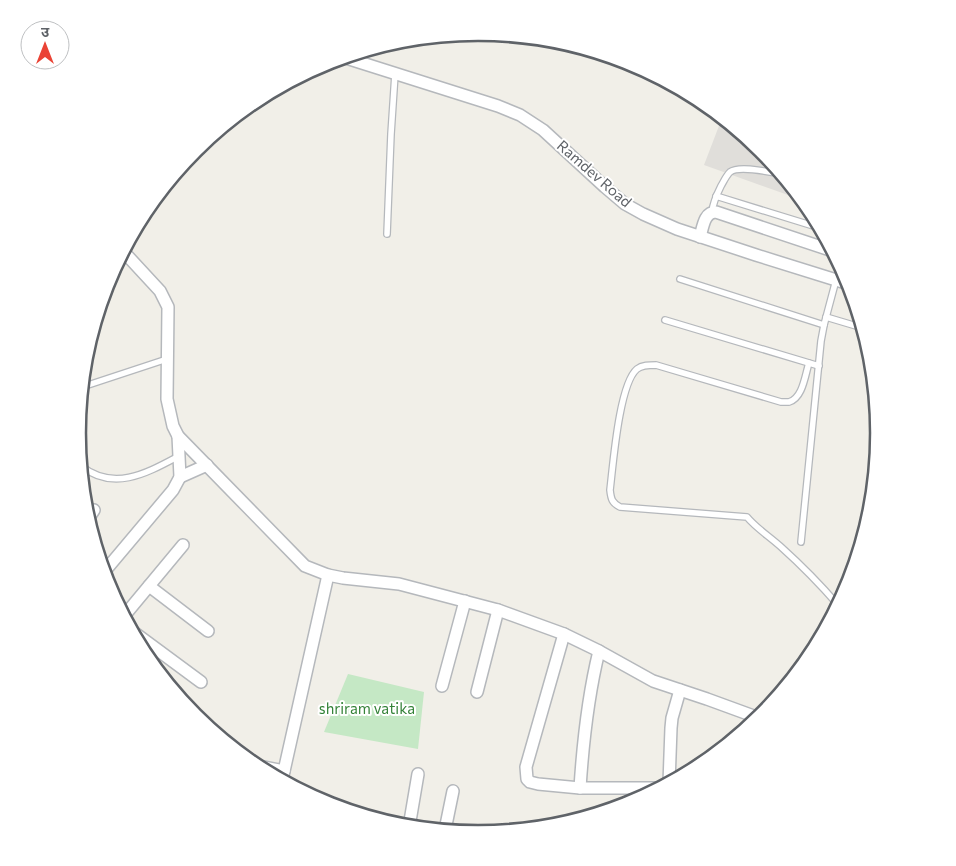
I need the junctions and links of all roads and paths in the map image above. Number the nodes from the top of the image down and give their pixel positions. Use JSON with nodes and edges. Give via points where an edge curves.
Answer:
{"nodes":[{"id":1,"x":354,"y":61,"type":"edge"},
{"id":2,"x":395,"y":74,"type":"junction"},
{"id":3,"x":771,"y":173,"type":"edge"},
{"id":4,"x":716,"y":196,"type":"junction"},
{"id":5,"x":706,"y":223,"type":"junction"},
{"id":6,"x":810,"y":225,"type":"edge"},
{"id":7,"x":387,"y":234,"type":"dead end"},
{"id":8,"x":822,"y":247,"type":"edge"},
{"id":9,"x":129,"y":257,"type":"edge"},
{"id":10,"x":680,"y":279,"type":"dead end"},
{"id":11,"x":836,"y":280,"type":"junction"},
{"id":12,"x":839,"y":281,"type":"edge"},
{"id":13,"x":826,"y":317,"type":"junction"},
{"id":14,"x":665,"y":320,"type":"dead end"},
{"id":15,"x":824,"y":325,"type":"junction"},
{"id":16,"x":854,"y":325,"type":"edge"},
{"id":17,"x":167,"y":359,"type":"junction"},
{"id":18,"x":809,"y":363,"type":"junction"},
{"id":19,"x":818,"y":366,"type":"junction"},
{"id":20,"x":90,"y":384,"type":"edge"},
{"id":21,"x":178,"y":436,"type":"junction"},
{"id":22,"x":179,"y":456,"type":"junction"},
{"id":23,"x":207,"y":465,"type":"junction"},
{"id":24,"x":89,"y":472,"type":"edge"},
{"id":25,"x":180,"y":478,"type":"junction"},
{"id":26,"x":801,"y":542,"type":"dead end"},
{"id":27,"x":184,"y":545,"type":"dead end"},
{"id":28,"x":109,"y":566,"type":"edge"},
{"id":29,"x":328,"y":575,"type":"junction"},
{"id":30,"x":149,"y":586,"type":"junction"},
{"id":31,"x":832,"y":599,"type":"edge"},
{"id":32,"x":465,"y":601,"type":"junction"},
{"id":33,"x":129,"y":610,"type":"edge"},
{"id":34,"x":498,"y":610,"type":"junction"},
{"id":35,"x":208,"y":631,"type":"dead end"},
{"id":36,"x":564,"y":634,"type":"junction"},
{"id":37,"x":147,"y":642,"type":"edge"},
{"id":38,"x":599,"y":651,"type":"junction"},
{"id":39,"x":201,"y":682,"type":"dead end"},
{"id":40,"x":442,"y":686,"type":"dead end"},
{"id":41,"x":680,"y":690,"type":"junction"},
{"id":42,"x":477,"y":692,"type":"dead end"},
{"id":43,"x":750,"y":715,"type":"edge"},
{"id":44,"x":284,"y":773,"type":"edge"},
{"id":45,"x":418,"y":774,"type":"dead end"},
{"id":46,"x":669,"y":774,"type":"edge"},
{"id":47,"x":580,"y":788,"type":"junction"},
{"id":48,"x":643,"y":788,"type":"edge"},
{"id":49,"x":453,"y":791,"type":"dead end"},
{"id":50,"x":410,"y":818,"type":"edge"},
{"id":51,"x":446,"y":823,"type":"edge"}],
"edges":[{"from":1,"to":2,"type":"street","name":"Ramdev Road"},
{"from":2,"to":5,"type":"street","name":"Ramdev Road","via":[[520,115],[543,130],[625,204],[643,214],[677,229]]},
{"from":2,"to":7,"type":"lane"},
{"from":3,"to":4,"type":"lane","via":[[735,170],[726,176]]},
{"from":4,"to":5,"type":"lane"},
{"from":4,"to":6,"type":"lane"},
{"from":5,"to":8,"type":"street","via":[[716,212]]},
{"from":5,"to":11,"type":"street","name":"Ramdev Road"},
{"from":9,"to":17,"type":"street","via":[[160,292],[168,307]]},
{"from":10,"to":15,"type":"lane"},
{"from":11,"to":12,"type":"street","name":"Ramdev Road"},
{"from":11,"to":13,"type":"lane"},
{"from":13,"to":15,"type":"lane"},
{"from":13,"to":16,"type":"lane"},
{"from":14,"to":18,"type":"lane"},
{"from":15,"to":19,"type":"lane"},
{"from":17,"to":20,"type":"lane"},
{"from":17,"to":21,"type":"street","via":[[167,399]]},
{"from":18,"to":19,"type":"lane"},
{"from":18,"to":31,"type":"lane","via":[[800,394],[789,402],[656,366],[641,366],[631,377],[620,411],[610,490],[612,502],[620,507],[747,517]]},
{"from":19,"to":26,"type":"lane"},
{"from":21,"to":22,"type":"street"},
{"from":21,"to":23,"type":"street"},
{"from":22,"to":24,"type":"lane","via":[[134,478],[114,480]]},
{"from":22,"to":25,"type":"street"},
{"from":23,"to":25,"type":"street"},
{"from":23,"to":29,"type":"street","via":[[305,566]]},
{"from":25,"to":28,"type":"street"},
{"from":27,"to":30,"type":"street"},
{"from":29,"to":32,"type":"street","via":[[399,584]]},
{"from":29,"to":44,"type":"street"},
{"from":30,"to":33,"type":"street"},
{"from":30,"to":35,"type":"street"},
{"from":32,"to":34,"type":"street"},
{"from":32,"to":40,"type":"street"},
{"from":34,"to":36,"type":"street"},
{"from":34,"to":42,"type":"street"},
{"from":36,"to":38,"type":"street"},
{"from":36,"to":47,"type":"street","via":[[526,774],[530,782]]},
{"from":37,"to":39,"type":"street"},
{"from":38,"to":41,"type":"street","via":[[653,681]]},
{"from":38,"to":47,"type":"street","via":[[586,714]]},
{"from":41,"to":43,"type":"street"},
{"from":41,"to":46,"type":"street","via":[[672,718]]},
{"from":45,"to":50,"type":"street"},
{"from":47,"to":48,"type":"street"},
{"from":49,"to":51,"type":"street"}]}
